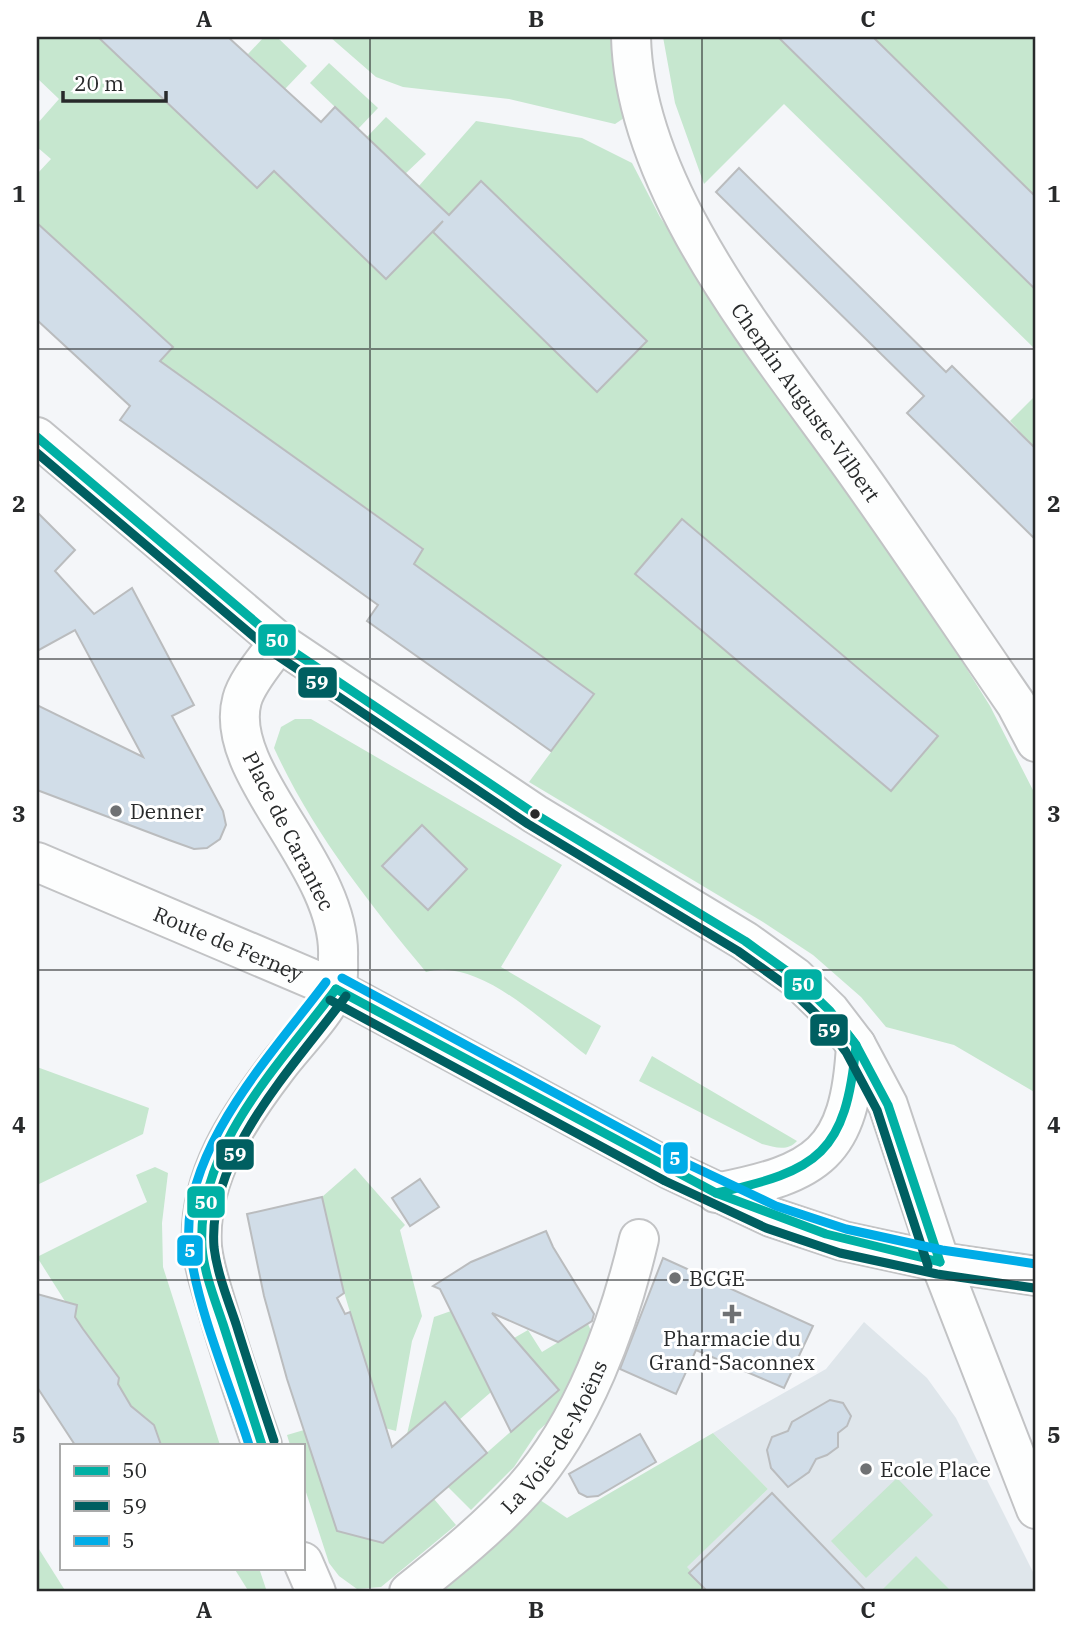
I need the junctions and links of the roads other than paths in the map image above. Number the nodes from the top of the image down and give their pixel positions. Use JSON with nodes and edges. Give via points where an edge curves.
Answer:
{"nodes":[{"id":1,"x":631,"y":37,"type":"edge"},
{"id":2,"x":37,"y":437,"type":"edge"},
{"id":3,"x":279,"y":642,"type":"junction"},
{"id":4,"x":1036,"y":742,"type":"edge"},
{"id":5,"x":37,"y":862,"type":"edge"},
{"id":6,"x":336,"y":989,"type":"junction"},
{"id":7,"x":856,"y":1045,"type":"junction"},
{"id":8,"x":716,"y":1193,"type":"junction"},
{"id":9,"x":639,"y":1239,"type":"dead end"},
{"id":10,"x":940,"y":1262,"type":"junction"},
{"id":11,"x":1036,"y":1276,"type":"edge"},
{"id":12,"x":262,"y":1444,"type":"edge"},
{"id":13,"x":1036,"y":1510,"type":"edge"},
{"id":14,"x":304,"y":1564,"type":"edge"},
{"id":15,"x":316,"y":1592,"type":"edge"},
{"id":16,"x":409,"y":1592,"type":"edge"}],
"edges":[{"from":1,"to":4,"type":"street","name":"Chemin Auguste-Vilbert","via":[[648,132],[692,232],[1016,704]]},
{"from":2,"to":3,"type":"street"},
{"from":3,"to":6,"type":"street","name":"Place de Carantec","via":[[242,698],[242,737],[250,764],[333,910],[339,955]]},
{"from":3,"to":7,"type":"street","via":[[535,814],[745,941],[795,977]]},
{"from":5,"to":6,"type":"street","name":"Route de Ferney"},
{"from":6,"to":8,"type":"street","name":"Route de Ferney"},
{"from":6,"to":12,"type":"street","via":[[235,1125],[204,1208],[202,1248],[212,1291]]},
{"from":7,"to":8,"type":"street","via":[[854,1089],[846,1115],[825,1152],[786,1175]]},
{"from":7,"to":10,"type":"street","via":[[888,1105]]},
{"from":8,"to":10,"type":"street","name":"Route de Ferney","via":[[826,1236]]},
{"from":9,"to":16,"type":"street","name":"La Voie-de-Moëns","via":[[625,1296],[590,1384],[555,1446],[525,1488],[458,1553]]},
{"from":10,"to":11,"type":"street","name":"Route de Ferney"},
{"from":10,"to":13,"type":"street"},
{"from":14,"to":15,"type":"street"}]}
